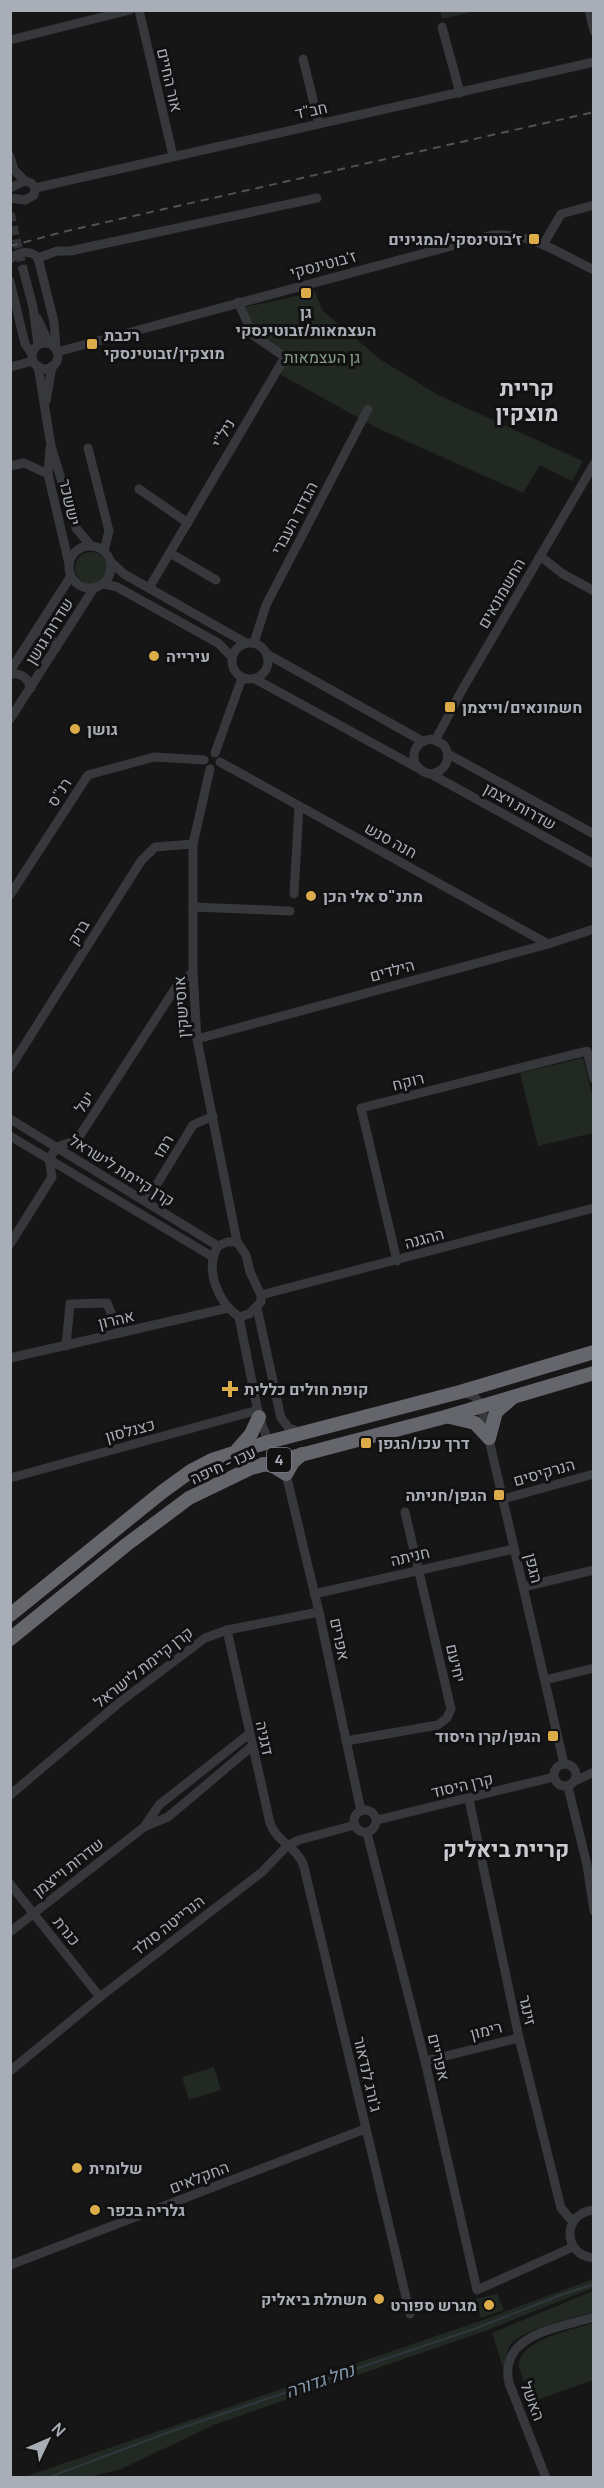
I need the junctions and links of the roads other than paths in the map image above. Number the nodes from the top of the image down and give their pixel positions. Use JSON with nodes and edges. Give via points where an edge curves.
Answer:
{"nodes":[{"id":1,"x":130,"y":10,"type":"edge"},
{"id":2,"x":139,"y":10,"type":"edge"},
{"id":3,"x":589,"y":10,"type":"edge"},
{"id":4,"x":441,"y":27,"type":"dead end"},
{"id":5,"x":594,"y":31,"type":"edge"},
{"id":6,"x":10,"y":40,"type":"edge"},
{"id":7,"x":303,"y":59,"type":"dead end"},
{"id":8,"x":594,"y":62,"type":"edge"},
{"id":9,"x":460,"y":93,"type":"junction"},
{"id":10,"x":319,"y":124,"type":"junction"},
{"id":11,"x":10,"y":156,"type":"edge"},
{"id":12,"x":173,"y":156,"type":"junction"},
{"id":13,"x":25,"y":181,"type":"junction"},
{"id":14,"x":10,"y":188,"type":"edge"},
{"id":15,"x":35,"y":188,"type":"junction"},
{"id":16,"x":10,"y":198,"type":"edge"},
{"id":17,"x":317,"y":198,"type":"dead end"},
{"id":18,"x":594,"y":204,"type":"edge"},
{"id":19,"x":543,"y":245,"type":"junction"},
{"id":20,"x":38,"y":258,"type":"junction"},
{"id":21,"x":10,"y":259,"type":"edge"},
{"id":22,"x":23,"y":269,"type":"tunnel mouth"},
{"id":23,"x":594,"y":270,"type":"edge"},
{"id":24,"x":10,"y":281,"type":"edge"},
{"id":25,"x":238,"y":302,"type":"junction"},
{"id":26,"x":33,"y":307,"type":"junction"},
{"id":27,"x":38,"y":345,"type":"junction"},
{"id":28,"x":54,"y":348,"type":"junction"},
{"id":29,"x":34,"y":361,"type":"junction"},
{"id":30,"x":52,"y":366,"type":"junction"},
{"id":31,"x":10,"y":367,"type":"edge"},
{"id":32,"x":368,"y":409,"type":"dead end"},
{"id":33,"x":45,"y":410,"type":"junction"},
{"id":34,"x":51,"y":446,"type":"junction"},
{"id":35,"x":88,"y":448,"type":"dead end"},
{"id":36,"x":594,"y":464,"type":"edge"},
{"id":37,"x":10,"y":466,"type":"edge"},
{"id":38,"x":48,"y":474,"type":"junction"},
{"id":39,"x":139,"y":489,"type":"dead end"},
{"id":40,"x":188,"y":523,"type":"junction"},
{"id":41,"x":91,"y":546,"type":"junction"},
{"id":42,"x":104,"y":551,"type":"junction"},
{"id":43,"x":170,"y":554,"type":"junction"},
{"id":44,"x":540,"y":556,"type":"junction"},
{"id":45,"x":111,"y":562,"type":"junction"},
{"id":46,"x":69,"y":565,"type":"junction"},
{"id":47,"x":71,"y":576,"type":"junction"},
{"id":48,"x":216,"y":580,"type":"dead end"},
{"id":49,"x":104,"y":584,"type":"junction"},
{"id":50,"x":94,"y":588,"type":"junction"},
{"id":51,"x":149,"y":588,"type":"junction"},
{"id":52,"x":594,"y":591,"type":"edge"},
{"id":53,"x":34,"y":635,"type":"junction"},
{"id":54,"x":250,"y":643,"type":"junction"},
{"id":55,"x":56,"y":648,"type":"junction"},
{"id":56,"x":267,"y":654,"type":"junction"},
{"id":57,"x":232,"y":657,"type":"junction"},
{"id":58,"x":10,"y":673,"type":"edge"},
{"id":59,"x":242,"y":678,"type":"junction"},
{"id":60,"x":255,"y":679,"type":"junction"},
{"id":61,"x":31,"y":688,"type":"junction"},
{"id":62,"x":10,"y":719,"type":"edge"},
{"id":63,"x":436,"y":740,"type":"junction"},
{"id":64,"x":422,"y":741,"type":"junction"},
{"id":65,"x":448,"y":754,"type":"junction"},
{"id":66,"x":218,"y":758,"type":"junction"},
{"id":67,"x":204,"y":760,"type":"junction"},
{"id":68,"x":416,"y":767,"type":"junction"},
{"id":69,"x":210,"y":769,"type":"junction"},
{"id":70,"x":431,"y":774,"type":"junction"},
{"id":71,"x":299,"y":806,"type":"junction"},
{"id":72,"x":594,"y":834,"type":"edge"},
{"id":73,"x":193,"y":844,"type":"junction"},
{"id":74,"x":594,"y":864,"type":"edge"},
{"id":75,"x":294,"y":894,"type":"dead end"},
{"id":76,"x":10,"y":895,"type":"edge"},
{"id":77,"x":193,"y":907,"type":"junction"},
{"id":78,"x":291,"y":911,"type":"dead end"},
{"id":79,"x":594,"y":929,"type":"edge"},
{"id":80,"x":548,"y":944,"type":"junction"},
{"id":81,"x":193,"y":973,"type":"junction"},
{"id":82,"x":197,"y":1038,"type":"junction"},
{"id":83,"x":10,"y":1068,"type":"edge"},
{"id":84,"x":594,"y":1079,"type":"edge"},
{"id":85,"x":213,"y":1116,"type":"junction"},
{"id":86,"x":10,"y":1119,"type":"edge"},
{"id":87,"x":10,"y":1136,"type":"edge"},
{"id":88,"x":57,"y":1147,"type":"junction"},
{"id":89,"x":49,"y":1159,"type":"junction"},
{"id":90,"x":146,"y":1202,"type":"junction"},
{"id":91,"x":594,"y":1208,"type":"edge"},
{"id":92,"x":237,"y":1242,"type":"junction"},
{"id":93,"x":10,"y":1244,"type":"edge"},
{"id":94,"x":218,"y":1246,"type":"junction"},
{"id":95,"x":213,"y":1257,"type":"junction"},
{"id":96,"x":397,"y":1261,"type":"junction"},
{"id":97,"x":261,"y":1295,"type":"junction"},
{"id":98,"x":228,"y":1308,"type":"junction"},
{"id":99,"x":257,"y":1308,"type":"junction"},
{"id":100,"x":239,"y":1317,"type":"junction"},
{"id":101,"x":119,"y":1333,"type":"junction"},
{"id":102,"x":66,"y":1346,"type":"junction"},
{"id":103,"x":594,"y":1352,"type":"edge"},
{"id":104,"x":10,"y":1358,"type":"edge"},
{"id":105,"x":594,"y":1373,"type":"edge"},
{"id":106,"x":459,"y":1392,"type":"junction"},
{"id":107,"x":515,"y":1395,"type":"junction"},
{"id":108,"x":482,"y":1405,"type":"junction"},
{"id":109,"x":259,"y":1414,"type":"junction"},
{"id":110,"x":445,"y":1417,"type":"junction"},
{"id":111,"x":301,"y":1433,"type":"junction"},
{"id":112,"x":489,"y":1438,"type":"junction"},
{"id":113,"x":268,"y":1442,"type":"junction"},
{"id":114,"x":236,"y":1451,"type":"junction"},
{"id":115,"x":304,"y":1453,"type":"junction"},
{"id":116,"x":283,"y":1459,"type":"junction"},
{"id":117,"x":263,"y":1464,"type":"junction"},
{"id":118,"x":286,"y":1474,"type":"junction"},
{"id":119,"x":594,"y":1474,"type":"edge"},
{"id":120,"x":10,"y":1478,"type":"edge"},
{"id":121,"x":503,"y":1499,"type":"junction"},
{"id":122,"x":405,"y":1512,"type":"dead end"},
{"id":123,"x":514,"y":1549,"type":"junction"},
{"id":124,"x":419,"y":1569,"type":"junction"},
{"id":125,"x":594,"y":1570,"type":"edge"},
{"id":126,"x":523,"y":1587,"type":"junction"},
{"id":127,"x":314,"y":1594,"type":"junction"},
{"id":128,"x":319,"y":1612,"type":"junction"},
{"id":129,"x":10,"y":1615,"type":"edge"},
{"id":130,"x":227,"y":1630,"type":"junction"},
{"id":131,"x":10,"y":1639,"type":"edge"},
{"id":132,"x":594,"y":1668,"type":"edge"},
{"id":133,"x":545,"y":1680,"type":"junction"},
{"id":134,"x":249,"y":1734,"type":"junction"},
{"id":135,"x":346,"y":1741,"type":"junction"},
{"id":136,"x":251,"y":1747,"type":"junction"},
{"id":137,"x":564,"y":1764,"type":"junction"},
{"id":138,"x":574,"y":1768,"type":"junction"},
{"id":139,"x":594,"y":1771,"type":"edge"},
{"id":140,"x":554,"y":1778,"type":"junction"},
{"id":141,"x":572,"y":1784,"type":"junction"},
{"id":142,"x":10,"y":1795,"type":"edge"},
{"id":143,"x":469,"y":1799,"type":"junction"},
{"id":144,"x":361,"y":1811,"type":"junction"},
{"id":145,"x":377,"y":1820,"type":"junction"},
{"id":146,"x":355,"y":1825,"type":"junction"},
{"id":147,"x":144,"y":1827,"type":"junction"},
{"id":148,"x":367,"y":1833,"type":"junction"},
{"id":149,"x":287,"y":1846,"type":"junction"},
{"id":150,"x":590,"y":1868,"type":"edge"},
{"id":151,"x":10,"y":1884,"type":"edge"},
{"id":152,"x":594,"y":1911,"type":"edge"},
{"id":153,"x":34,"y":1914,"type":"junction"},
{"id":154,"x":10,"y":1932,"type":"edge"},
{"id":155,"x":100,"y":1997,"type":"junction"},
{"id":156,"x":519,"y":2038,"type":"junction"},
{"id":157,"x":425,"y":2061,"type":"junction"},
{"id":158,"x":10,"y":2071,"type":"edge"},
{"id":159,"x":365,"y":2129,"type":"junction"},
{"id":160,"x":593,"y":2208,"type":"edge"},
{"id":161,"x":572,"y":2221,"type":"junction"},
{"id":162,"x":573,"y":2247,"type":"junction"},
{"id":163,"x":594,"y":2258,"type":"edge"},
{"id":164,"x":10,"y":2265,"type":"edge"},
{"id":165,"x":410,"y":2314,"type":"dead end"},
{"id":166,"x":594,"y":2317,"type":"edge"},
{"id":167,"x":546,"y":2478,"type":"edge"}],
"edges":[{"from":1,"to":6,"type":"street"},
{"from":2,"to":12,"type":"street","name":"אור החיים"},
{"from":3,"to":5,"type":"street"},
{"from":4,"to":9,"type":"street"},
{"from":7,"to":10,"type":"street"},
{"from":8,"to":9,"type":"street","name":"חב\"ד"},
{"from":9,"to":10,"type":"street","name":"חב\"ד"},
{"from":10,"to":12,"type":"street","name":"חב\"ד"},
{"from":11,"to":13,"type":"street","via":[[14,170]]},
{"from":12,"to":15,"type":"street","name":"חב\"ד"},
{"from":13,"to":14,"type":"street"},
{"from":13,"to":15,"type":"street"},
{"from":15,"to":16,"type":"street","name":"חב\"ד","via":[[28,199]]},
{"from":17,"to":20,"type":"street"},
{"from":18,"to":19,"type":"street","via":[[561,214]]},
{"from":19,"to":23,"type":"street","name":"ז'בוטינסקי"},
{"from":19,"to":25,"type":"street","name":"ז'בוטינסקי","via":[[518,235],[492,235]]},
{"from":20,"to":21,"type":"street","via":[[26,252]]},
{"from":20,"to":28,"type":"street","via":[[54,322]]},
{"from":22,"to":26,"type":"street"},
{"from":24,"to":29,"type":"street","name":"יששכר","via":[[25,344]]},
{"from":25,"to":28,"type":"street","name":"ז'בוטינסקי"},
{"from":25,"to":40,"type":"street","name":"ניל\"י","via":[[253,335],[285,357]]},
{"from":26,"to":27,"type":"street"},
{"from":26,"to":28,"type":"street"},
{"from":27,"to":28,"type":"street"},
{"from":27,"to":29,"type":"street"},
{"from":28,"to":30,"type":"street","via":[[57,361]]},
{"from":29,"to":30,"type":"street","via":[[45,369]]},
{"from":29,"to":31,"type":"street"},
{"from":29,"to":33,"type":"street","name":"יששכר"},
{"from":30,"to":33,"type":"street","name":"יששכר"},
{"from":32,"to":54,"type":"street","name":"הגדוד העברי"},
{"from":33,"to":34,"type":"street","name":"יששכר"},
{"from":34,"to":38,"type":"street","name":"יששכר"},
{"from":34,"to":41,"type":"street","name":"יששכר","via":[[76,528]]},
{"from":35,"to":42,"type":"street","via":[[110,531]]},
{"from":36,"to":44,"type":"street","name":"החשמונאים"},
{"from":37,"to":38,"type":"street","via":[[24,463]]},
{"from":38,"to":46,"type":"street","name":"יששכר"},
{"from":39,"to":40,"type":"street"},
{"from":40,"to":43,"type":"street","name":"ניל\"י"},
{"from":41,"to":42,"type":"street"},
{"from":41,"to":46,"type":"street","via":[[79,550]]},
{"from":42,"to":45,"type":"street"},
{"from":43,"to":48,"type":"street"},
{"from":43,"to":51,"type":"street","name":"ניל\"י"},
{"from":44,"to":52,"type":"street"},
{"from":44,"to":63,"type":"street","name":"החשמונאים"},
{"from":45,"to":49,"type":"street","via":[[111,574]]},
{"from":45,"to":51,"type":"street"},
{"from":46,"to":47,"type":"street"},
{"from":47,"to":50,"type":"street","via":[[81,586]]},
{"from":47,"to":53,"type":"street","name":"שדרות גושן"},
{"from":49,"to":50,"type":"street"},
{"from":49,"to":57,"type":"street","via":[[117,586],[218,643]]},
{"from":50,"to":55,"type":"street","name":"שדרות גושן"},
{"from":51,"to":54,"type":"street"},
{"from":53,"to":55,"type":"street","via":[[48,636]]},
{"from":53,"to":58,"type":"street","name":"שדרות גושן"},
{"from":54,"to":56,"type":"street"},
{"from":54,"to":57,"type":"street","via":[[236,649]]},
{"from":55,"to":61,"type":"street","name":"שדרות גושן"},
{"from":56,"to":60,"type":"street","via":[[267,669]]},
{"from":56,"to":64,"type":"street"},
{"from":57,"to":59,"type":"street","via":[[234,671]]},
{"from":58,"to":61,"type":"street","via":[[23,676]]},
{"from":59,"to":60,"type":"street"},
{"from":59,"to":66,"type":"street"},
{"from":60,"to":68,"type":"street"},
{"from":61,"to":62,"type":"street","name":"שדרות גושן"},
{"from":63,"to":64,"type":"street"},
{"from":63,"to":65,"type":"street"},
{"from":64,"to":68,"type":"street","via":[[413,756]]},
{"from":65,"to":70,"type":"street","via":[[442,770]]},
{"from":65,"to":72,"type":"street","name":"שדרות ויצמן"},
{"from":66,"to":67,"type":"street","via":[[207,755]]},
{"from":66,"to":69,"type":"street","via":[[216,768]]},
{"from":66,"to":71,"type":"street","name":"חנה סנש"},
{"from":67,"to":69,"type":"street"},
{"from":67,"to":76,"type":"street","name":"רנ\"ס","via":[[154,757],[88,775]]},
{"from":68,"to":70,"type":"street"},
{"from":69,"to":73,"type":"street","name":"אוסישקין"},
{"from":70,"to":74,"type":"street","name":"שדרות ויצמן"},
{"from":71,"to":75,"type":"street"},
{"from":71,"to":80,"type":"street","name":"חנה סנש"},
{"from":73,"to":77,"type":"street","name":"אוסישקין"},
{"from":73,"to":83,"type":"street","name":"ברק","via":[[155,847],[141,861]]},
{"from":77,"to":78,"type":"street"},
{"from":77,"to":81,"type":"street","name":"אוסישקין"},
{"from":79,"to":80,"type":"street","name":"הילדים"},
{"from":80,"to":82,"type":"street","name":"הילדים"},
{"from":81,"to":82,"type":"street","name":"אוסישקין"},
{"from":81,"to":88,"type":"street","name":"יעל","via":[[180,981],[77,1140]]},
{"from":82,"to":85,"type":"street","name":"אוסישקין"},
{"from":84,"to":96,"type":"street","name":"רוקח","via":[[587,1051],[361,1108]]},
{"from":85,"to":90,"type":"street","name":"רמז","via":[[193,1125]]},
{"from":85,"to":92,"type":"street","name":"אוסישקין"},
{"from":86,"to":88,"type":"street","name":"קרן קיימת לישראל"},
{"from":87,"to":89,"type":"street","name":"קרן קיימת לישראל"},
{"from":88,"to":89,"type":"street","name":"יעל"},
{"from":88,"to":90,"type":"street","name":"קרן קיימת לישראל"},
{"from":89,"to":93,"type":"street","name":"יעל","via":[[52,1177]]},
{"from":89,"to":95,"type":"street","name":"קרן קיימת לישראל"},
{"from":90,"to":94,"type":"street","name":"קרן קיימת לישראל"},
{"from":91,"to":96,"type":"street","name":"ההגנה"},
{"from":92,"to":94,"type":"street"},
{"from":92,"to":97,"type":"street","name":"אוסישקין"},
{"from":94,"to":95,"type":"street"},
{"from":95,"to":98,"type":"street","via":[[215,1281]]},
{"from":96,"to":97,"type":"street","name":"ההגנה"},
{"from":97,"to":99,"type":"street"},
{"from":98,"to":100,"type":"street"},
{"from":98,"to":101,"type":"street","name":"אהרון"},
{"from":99,"to":100,"type":"street"},
{"from":99,"to":111,"type":"street","via":[[281,1418],[289,1428]]},
{"from":100,"to":109,"type":"street"},
{"from":101,"to":102,"type":"street","name":"אהרון"},
{"from":101,"to":102,"type":"street","via":[[107,1303],[70,1304]]},
{"from":102,"to":104,"type":"street","name":"אהרון"},
{"from":103,"to":106,"type":"highway","name":"עכו - חיפה","number":"4"},
{"from":105,"to":107,"type":"highway","name":"עכו - חיפה","number":"4"},
{"from":106,"to":108,"type":"street","via":[[474,1396]]},
{"from":106,"to":111,"type":"highway","name":"עכו - חיפה","number":"4"},
{"from":107,"to":108,"type":"highway","name":"עכו - חיפה","number":"4"},
{"from":107,"to":112,"type":"highway","via":[[496,1412]]},
{"from":108,"to":110,"type":"highway","name":"עכו - חיפה","number":"4"},
{"from":108,"to":112,"type":"street","name":"הגפן"},
{"from":109,"to":113,"type":"street"},
{"from":109,"to":114,"type":"highway","via":[[251,1434]]},
{"from":109,"to":120,"type":"street","name":"כצנלסון"},
{"from":110,"to":112,"type":"highway","via":[[474,1423]]},
{"from":110,"to":115,"type":"highway","name":"עכו - חיפה","number":"4"},
{"from":111,"to":113,"type":"highway","name":"עכו - חיפה","number":"4"},
{"from":112,"to":121,"type":"street","name":"הגפן"},
{"from":113,"to":114,"type":"highway","name":"עכו - חיפה","number":"4"},
{"from":113,"to":116,"type":"street","via":[[273,1453]]},
{"from":114,"to":129,"type":"highway","name":"עכו - חיפה","number":"4","via":[[212,1460],[172,1485]]},
{"from":115,"to":116,"type":"highway","name":"עכו - חיפה","number":"4"},
{"from":115,"to":118,"type":"highway"},
{"from":116,"to":117,"type":"highway","name":"עכו - חיפה","number":"4"},
{"from":117,"to":118,"type":"highway"},
{"from":117,"to":131,"type":"highway","name":"עכו - חיפה","number":"4","via":[[189,1498]]},
{"from":118,"to":127,"type":"street","name":"אפרים"},
{"from":119,"to":121,"type":"street","name":"הנרקיסים"},
{"from":121,"to":123,"type":"street","name":"הגפן"},
{"from":122,"to":124,"type":"street","name":"יחיעם"},
{"from":123,"to":124,"type":"street","name":"חניתה"},
{"from":123,"to":126,"type":"street","name":"הגפן"},
{"from":124,"to":127,"type":"street","name":"חניתה"},
{"from":124,"to":135,"type":"street","name":"יחיעם","via":[[451,1709],[438,1725]]},
{"from":125,"to":126,"type":"street"},
{"from":126,"to":133,"type":"street","name":"הגפן"},
{"from":127,"to":128,"type":"street","name":"אפרים"},
{"from":128,"to":130,"type":"street","name":"קרן קיימת לישראל"},
{"from":128,"to":135,"type":"street","name":"אפרים"},
{"from":130,"to":134,"type":"street","name":"דגניה"},
{"from":130,"to":142,"type":"street","name":"קרן קיימת לישראל","via":[[205,1638],[120,1702]]},
{"from":132,"to":133,"type":"street"},
{"from":133,"to":137,"type":"street","name":"הגפן"},
{"from":134,"to":136,"type":"street","name":"דגניה"},
{"from":134,"to":147,"type":"street","name":"שדרות וייצמן","via":[[159,1804]]},
{"from":135,"to":144,"type":"street","name":"אפרים"},
{"from":136,"to":147,"type":"street","name":"שדרות וייצמן","via":[[168,1817]]},
{"from":136,"to":149,"type":"street","name":"דגניה","via":[[272,1831]]},
{"from":137,"to":138,"type":"street"},
{"from":137,"to":140,"type":"street","via":[[555,1770]]},
{"from":138,"to":139,"type":"street"},
{"from":138,"to":141,"type":"street","via":[[577,1774]]},
{"from":139,"to":141,"type":"street"},
{"from":140,"to":141,"type":"street","via":[[557,1784]]},
{"from":140,"to":143,"type":"street","name":"קרן היסוד"},
{"from":141,"to":150,"type":"street"},
{"from":143,"to":145,"type":"street","name":"קרן היסוד"},
{"from":143,"to":156,"type":"street","name":"זינגר"},
{"from":144,"to":145,"type":"street","via":[[371,1812]]},
{"from":144,"to":146,"type":"street","via":[[356,1815]]},
{"from":145,"to":148,"type":"street"},
{"from":146,"to":148,"type":"street"},
{"from":146,"to":149,"type":"street","name":"הנרייטה סולד"},
{"from":147,"to":153,"type":"street","name":"שדרות וייצמן"},
{"from":148,"to":157,"type":"street","name":"אפריים"},
{"from":149,"to":155,"type":"street","name":"הנרייטה סולד","via":[[262,1872]]},
{"from":149,"to":159,"type":"street","name":"ג'ורג לנדאור","via":[[303,1862]]},
{"from":150,"to":152,"type":"street"},
{"from":151,"to":153,"type":"street","name":"כנרת"},
{"from":153,"to":154,"type":"street","name":"שדרות וייצמן"},
{"from":153,"to":155,"type":"street","name":"כנרת"},
{"from":155,"to":158,"type":"street","name":"הנרייטה סולד"},
{"from":156,"to":157,"type":"street","name":"רימון"},
{"from":156,"to":161,"type":"street","name":"זינגר","via":[[561,2208]]},
{"from":157,"to":162,"type":"street","name":"אפריים","via":[[477,2290]]},
{"from":159,"to":164,"type":"street","name":"החקלאים"},
{"from":159,"to":165,"type":"street","name":"ג'ורג לנדאור"},
{"from":160,"to":161,"type":"street"},
{"from":161,"to":162,"type":"street","via":[[569,2234]]},
{"from":162,"to":163,"type":"street"},
{"from":166,"to":167,"type":"street","name":"האשל","via":[[531,2337],[508,2360],[507,2374]]}]}
